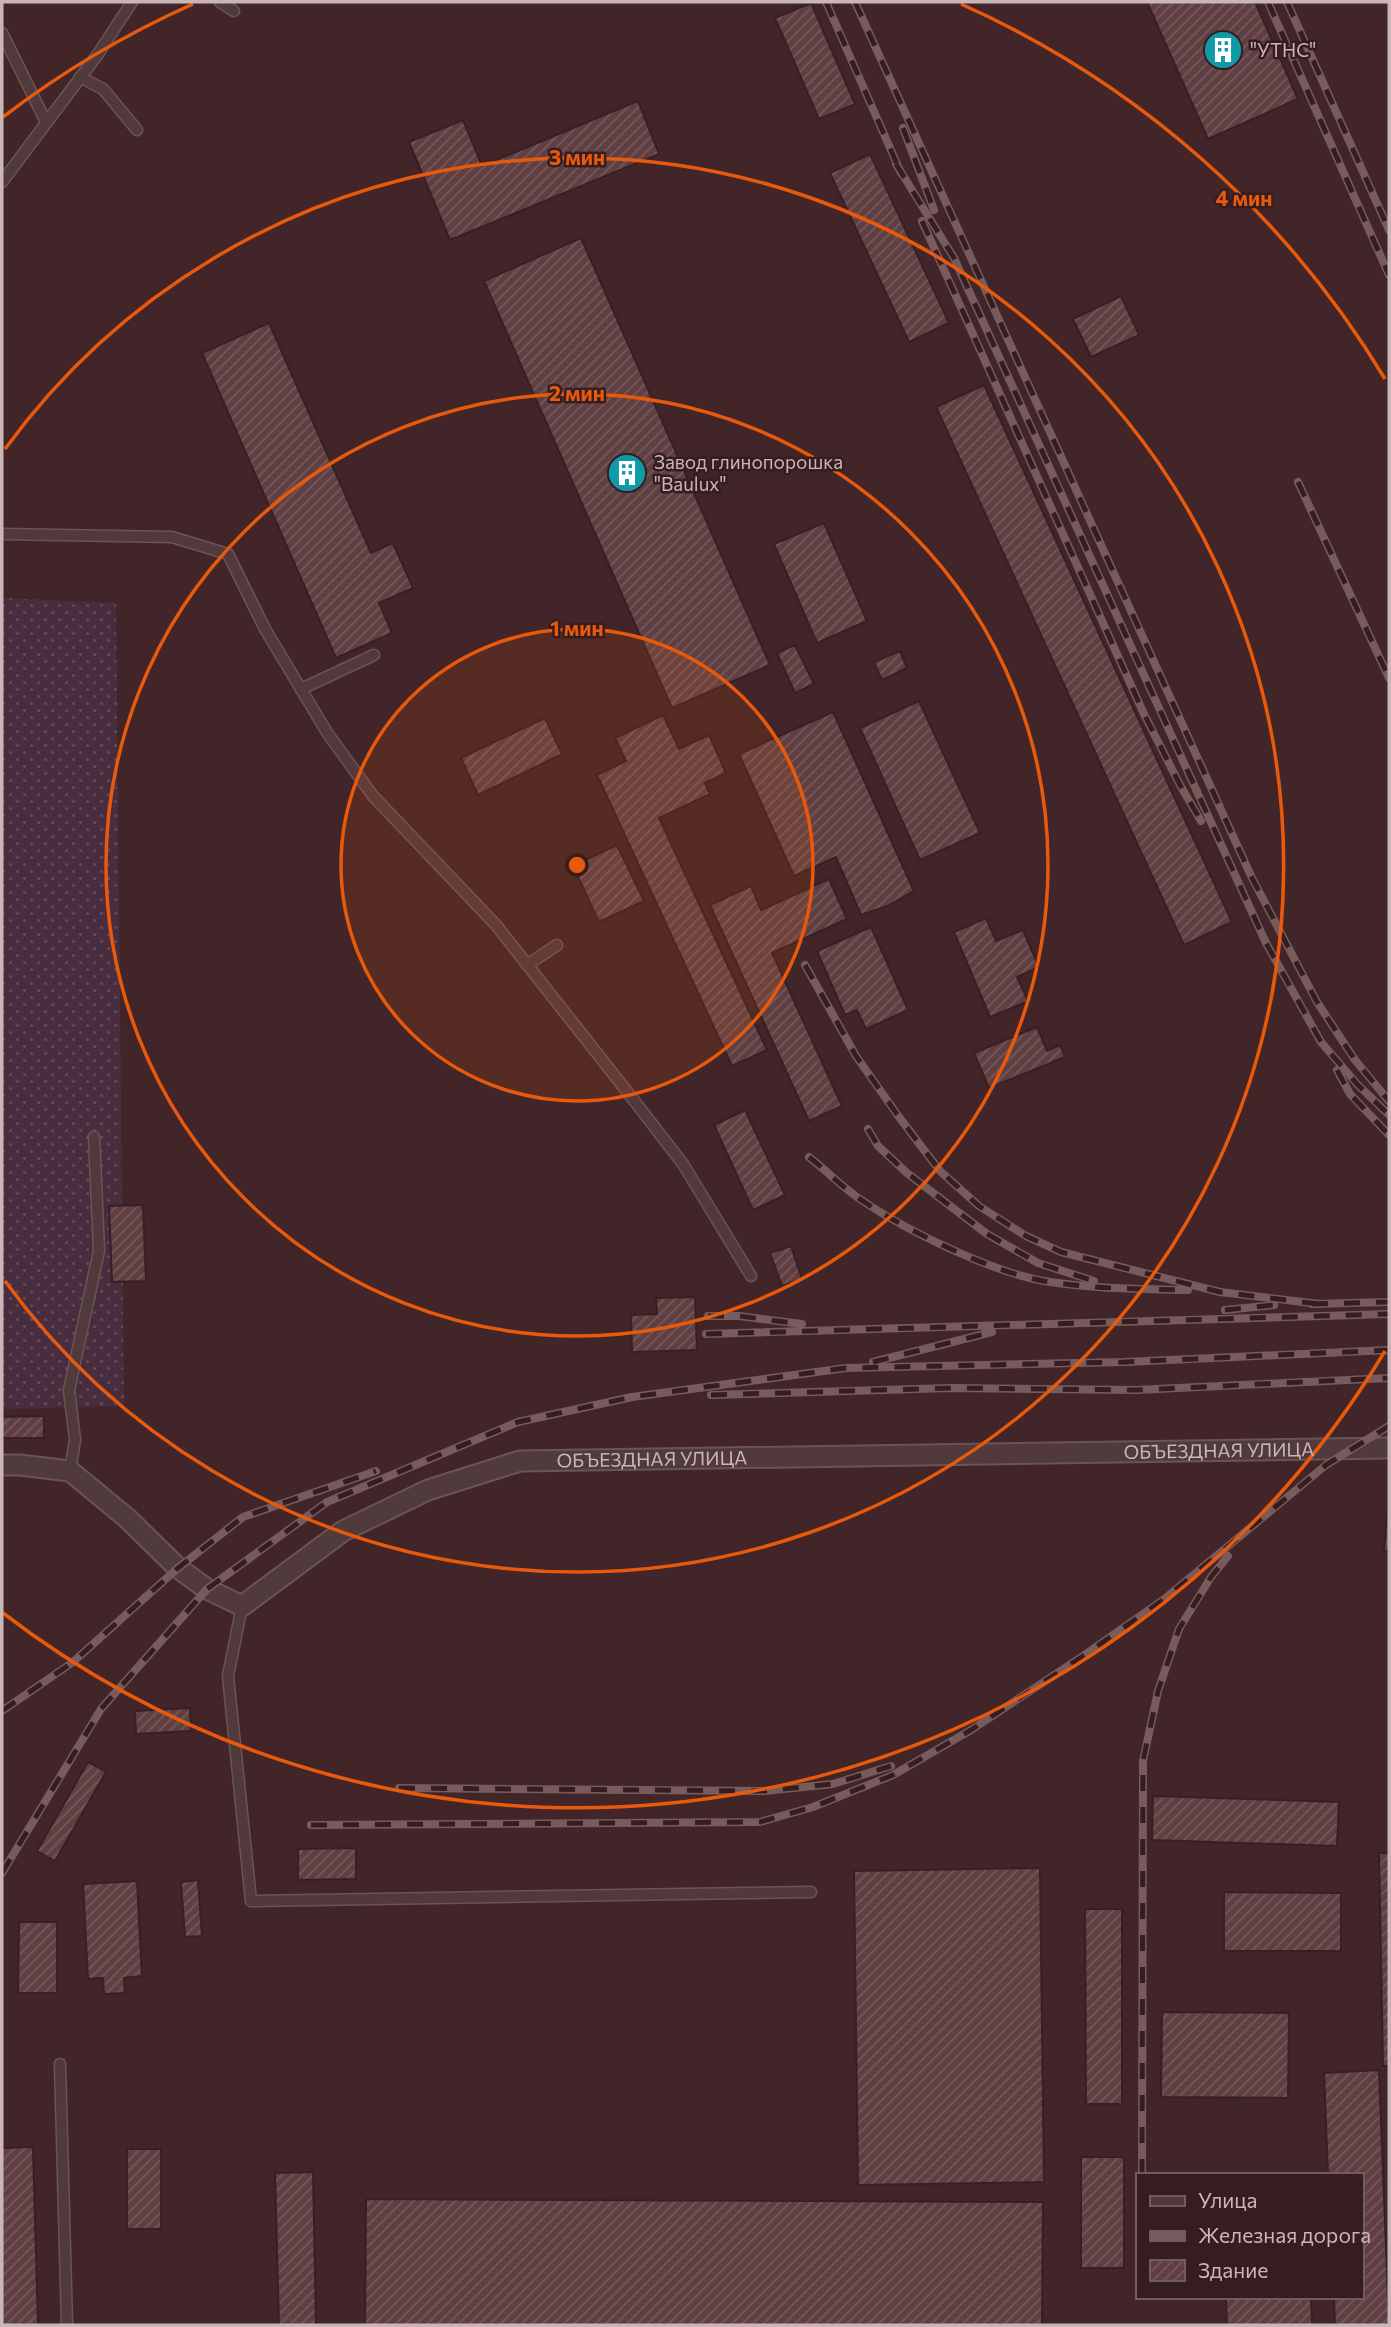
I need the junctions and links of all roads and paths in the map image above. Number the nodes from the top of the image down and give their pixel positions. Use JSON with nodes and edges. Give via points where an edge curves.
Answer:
{"nodes":[{"id":1,"x":132,"y":2,"type":"edge"},
{"id":2,"x":220,"y":2,"type":"edge"},
{"id":3,"x":234,"y":11,"type":"dead end"},
{"id":4,"x":2,"y":33,"type":"edge"},
{"id":5,"x":80,"y":77,"type":"junction"},
{"id":6,"x":47,"y":122,"type":"junction"},
{"id":7,"x":137,"y":130,"type":"dead end"},
{"id":8,"x":2,"y":182,"type":"edge"},
{"id":9,"x":2,"y":534,"type":"edge"},
{"id":10,"x":374,"y":655,"type":"dead end"},
{"id":11,"x":301,"y":689,"type":"junction"},
{"id":12,"x":556,"y":945,"type":"dead end"},
{"id":13,"x":527,"y":965,"type":"junction"},
{"id":14,"x":94,"y":1137,"type":"dead end"},
{"id":15,"x":751,"y":1276,"type":"dead end"},
{"id":16,"x":1389,"y":1448,"type":"edge"},
{"id":17,"x":2,"y":1465,"type":"edge"},
{"id":18,"x":70,"y":1471,"type":"junction"},
{"id":19,"x":242,"y":1606,"type":"junction"},
{"id":20,"x":811,"y":1892,"type":"dead end"},
{"id":21,"x":60,"y":2064,"type":"dead end"},
{"id":22,"x":67,"y":2325,"type":"edge"}],
"edges":[{"from":1,"to":5,"type":"lane"},
{"from":2,"to":3,"type":"lane"},
{"from":4,"to":6,"type":"lane"},
{"from":5,"to":6,"type":"lane"},
{"from":5,"to":7,"type":"lane","via":[[103,89]]},
{"from":6,"to":8,"type":"lane"},
{"from":9,"to":11,"type":"lane","via":[[172,537],[228,554]]},
{"from":10,"to":11,"type":"lane"},
{"from":11,"to":13,"type":"lane","via":[[373,796],[496,925]]},
{"from":12,"to":13,"type":"lane"},
{"from":13,"to":15,"type":"lane","via":[[683,1164]]},
{"from":14,"to":18,"type":"lane","via":[[99,1251],[69,1390],[75,1440]]},
{"from":16,"to":19,"type":"street","name":"ОБЪЕЗДНАЯ УЛИЦА","via":[[520,1461],[428,1490],[343,1531]]},
{"from":17,"to":18,"type":"street"},
{"from":18,"to":19,"type":"street","via":[[188,1575]]},
{"from":19,"to":20,"type":"lane","via":[[228,1676],[251,1901]]},
{"from":21,"to":22,"type":"lane"}]}
